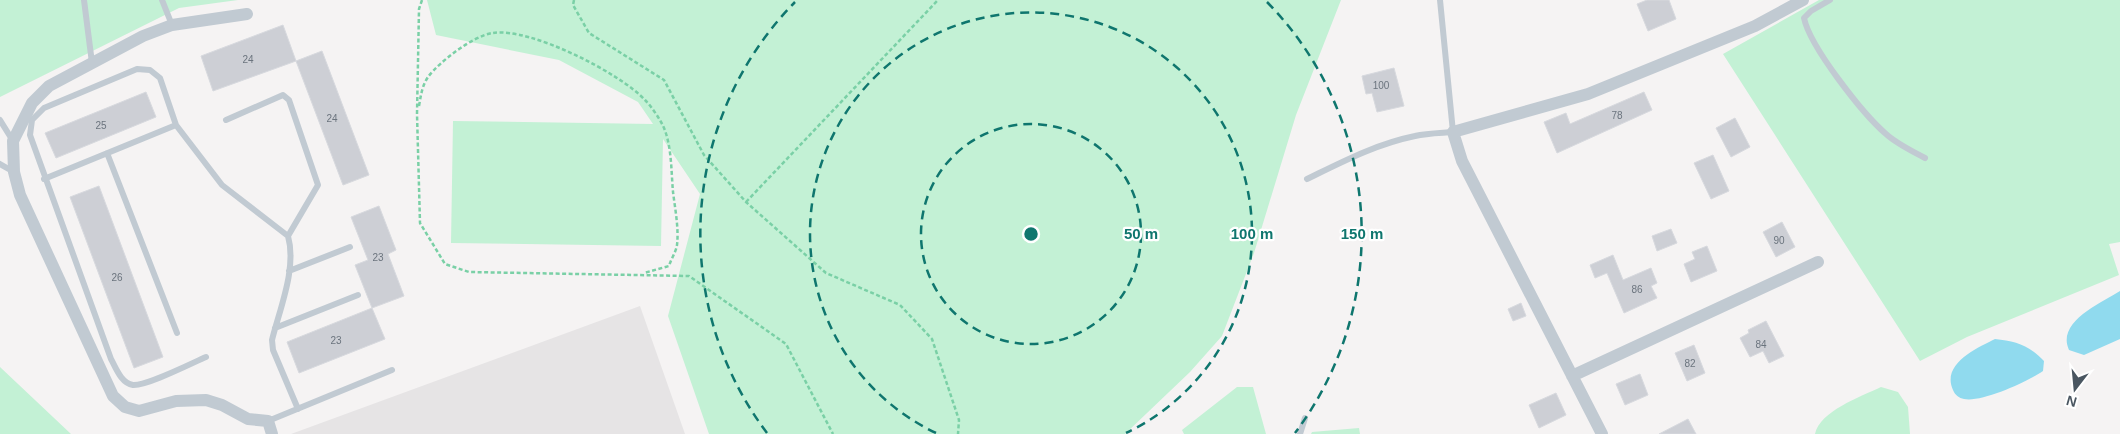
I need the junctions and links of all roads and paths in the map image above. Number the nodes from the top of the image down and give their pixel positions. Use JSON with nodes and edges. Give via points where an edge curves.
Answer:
{"nodes":[{"id":1,"x":84,"y":0,"type":"edge"},
{"id":2,"x":162,"y":0,"type":"edge"},
{"id":3,"x":422,"y":0,"type":"edge"},
{"id":4,"x":574,"y":0,"type":"edge"},
{"id":5,"x":938,"y":0,"type":"edge"},
{"id":6,"x":1440,"y":0,"type":"edge"},
{"id":7,"x":1803,"y":0,"type":"edge"},
{"id":8,"x":1830,"y":0,"type":"edge"},
{"id":9,"x":247,"y":14,"type":"dead end"},
{"id":10,"x":172,"y":24,"type":"junction"},
{"id":11,"x":92,"y":65,"type":"junction"},
{"id":12,"x":417,"y":114,"type":"junction"},
{"id":13,"x":0,"y":120,"type":"edge"},
{"id":14,"x":226,"y":120,"type":"dead end"},
{"id":15,"x":176,"y":125,"type":"junction"},
{"id":16,"x":1453,"y":132,"type":"junction"},
{"id":17,"x":13,"y":141,"type":"junction"},
{"id":18,"x":107,"y":154,"type":"junction"},
{"id":19,"x":1925,"y":158,"type":"dead end"},
{"id":20,"x":0,"y":164,"type":"edge"},
{"id":21,"x":14,"y":172,"type":"junction"},
{"id":22,"x":44,"y":179,"type":"junction"},
{"id":23,"x":1307,"y":179,"type":"dead end"},
{"id":24,"x":746,"y":202,"type":"junction"},
{"id":25,"x":288,"y":236,"type":"junction"},
{"id":26,"x":350,"y":247,"type":"dead end"},
{"id":27,"x":1818,"y":262,"type":"dead end"},
{"id":28,"x":289,"y":271,"type":"junction"},
{"id":29,"x":640,"y":274,"type":"junction"},
{"id":30,"x":358,"y":295,"type":"dead end"},
{"id":31,"x":275,"y":328,"type":"junction"},
{"id":32,"x":177,"y":333,"type":"dead end"},
{"id":33,"x":206,"y":357,"type":"dead end"},
{"id":34,"x":392,"y":370,"type":"dead end"},
{"id":35,"x":1572,"y":376,"type":"junction"},
{"id":36,"x":298,"y":409,"type":"junction"},
{"id":37,"x":1305,"y":418,"type":"dead end"},
{"id":38,"x":268,"y":421,"type":"junction"},
{"id":39,"x":272,"y":434,"type":"edge"},
{"id":40,"x":833,"y":434,"type":"edge"},
{"id":41,"x":958,"y":434,"type":"edge"},
{"id":42,"x":1300,"y":434,"type":"edge"},
{"id":43,"x":1602,"y":434,"type":"edge"}],
"edges":[{"from":1,"to":11,"type":"lane"},
{"from":2,"to":10,"type":"lane"},
{"from":3,"to":12,"type":"path","via":[[419,9]]},
{"from":4,"to":24,"type":"path","via":[[573,5],[589,33],[664,80],[704,155]]},
{"from":5,"to":24,"type":"path"},
{"from":6,"to":16,"type":"lane"},
{"from":7,"to":16,"type":"street","via":[[1755,26],[1588,94]]},
{"from":8,"to":19,"type":"lane","via":[[1804,18],[1806,29],[1872,120],[1887,135]]},
{"from":9,"to":10,"type":"street"},
{"from":10,"to":11,"type":"street","via":[[143,36]]},
{"from":11,"to":17,"type":"street","via":[[49,86],[32,103]]},
{"from":12,"to":29,"type":"path","via":[[420,223],[444,264],[470,272]]},
{"from":12,"to":29,"type":"path","via":[[422,88],[429,76],[476,38],[492,33],[518,33],[546,43],[624,84],[645,100],[662,123],[674,200],[677,245],[669,266]]},
{"from":13,"to":17,"type":"lane"},
{"from":14,"to":25,"type":"lane","via":[[283,95],[289,100],[318,185]]},
{"from":15,"to":18,"type":"lane"},
{"from":15,"to":22,"type":"lane","via":[[160,78],[150,70],[137,69],[82,91],[44,108],[32,120],[30,135]]},
{"from":15,"to":25,"type":"lane","via":[[222,185]]},
{"from":16,"to":23,"type":"lane","via":[[1391,142]]},
{"from":16,"to":35,"type":"street","via":[[1462,161]]},
{"from":17,"to":21,"type":"street"},
{"from":18,"to":22,"type":"lane"},
{"from":18,"to":32,"type":"lane"},
{"from":20,"to":21,"type":"lane"},
{"from":21,"to":38,"type":"street","via":[[20,195],[113,396],[125,407],[139,410],[176,401],[206,400],[248,419]]},
{"from":22,"to":33,"type":"lane","via":[[121,378],[132,385],[144,383]]},
{"from":24,"to":41,"type":"path","via":[[826,273],[900,305],[932,339],[959,420]]},
{"from":25,"to":28,"type":"lane"},
{"from":26,"to":28,"type":"lane"},
{"from":27,"to":35,"type":"street"},
{"from":28,"to":31,"type":"lane"},
{"from":29,"to":40,"type":"path","via":[[689,276],[786,344]]},
{"from":30,"to":31,"type":"lane"},
{"from":31,"to":36,"type":"lane","via":[[273,350]]},
{"from":34,"to":36,"type":"lane"},
{"from":35,"to":43,"type":"street"},
{"from":36,"to":38,"type":"lane"},
{"from":37,"to":42,"type":"lane"},
{"from":38,"to":39,"type":"street"}]}
